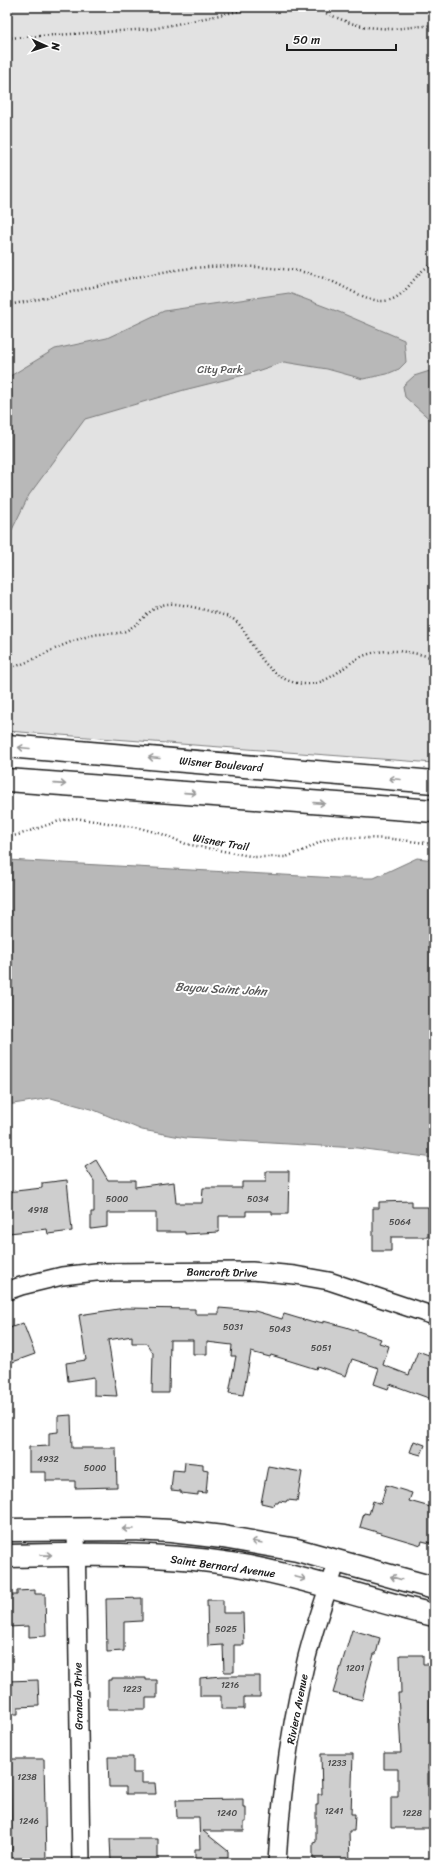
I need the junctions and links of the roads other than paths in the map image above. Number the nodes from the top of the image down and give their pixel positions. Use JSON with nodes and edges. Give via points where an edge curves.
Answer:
{"nodes":[{"id":1,"x":7,"y":746,"type":"edge"},
{"id":2,"x":7,"y":780,"type":"edge"},
{"id":3,"x":434,"y":782,"type":"edge"},
{"id":4,"x":434,"y":811,"type":"edge"},
{"id":5,"x":7,"y":1291,"type":"edge"},
{"id":6,"x":434,"y":1316,"type":"edge"},
{"id":7,"x":76,"y":1529,"type":"junction"},
{"id":8,"x":7,"y":1530,"type":"edge"},
{"id":9,"x":76,"y":1555,"type":"junction"},
{"id":10,"x":7,"y":1556,"type":"edge"},
{"id":11,"x":337,"y":1560,"type":"junction"},
{"id":12,"x":329,"y":1586,"type":"junction"},
{"id":13,"x":434,"y":1588,"type":"edge"},
{"id":14,"x":434,"y":1615,"type":"edge"},
{"id":15,"x":81,"y":1863,"type":"edge"},
{"id":16,"x":277,"y":1863,"type":"edge"}],
"edges":[{"from":3,"to":1,"type":"main road","name":"Wisner Boulevard","one_way":true},
{"from":2,"to":4,"type":"main road","one_way":true},
{"from":5,"to":6,"type":"street","name":"Bancroft Drive","via":[[62,1276],[96,1272],[252,1272],[295,1275],[329,1281]]},
{"from":7,"to":8,"type":"main road"},
{"from":7,"to":9,"type":"street","name":"Granada Drive"},
{"from":11,"to":7,"type":"main road","one_way":true,"via":[[297,1550],[216,1536],[164,1530]]},
{"from":10,"to":9,"type":"main road","name":"Saint Bernard Avenue","one_way":true},
{"from":9,"to":12,"type":"main road","name":"Saint Bernard Avenue","one_way":true,"via":[[195,1559],[247,1567]]},
{"from":9,"to":15,"type":"street","name":"Granada Drive"},
{"from":11,"to":12,"type":"street","name":"Riviera Avenue"},
{"from":13,"to":11,"type":"main road","one_way":true},
{"from":12,"to":14,"type":"main road","name":"Saint Bernard Avenue","via":[[393,1606]]},
{"from":12,"to":16,"type":"street","name":"Riviera Avenue","via":[[306,1661],[289,1748]]}]}
